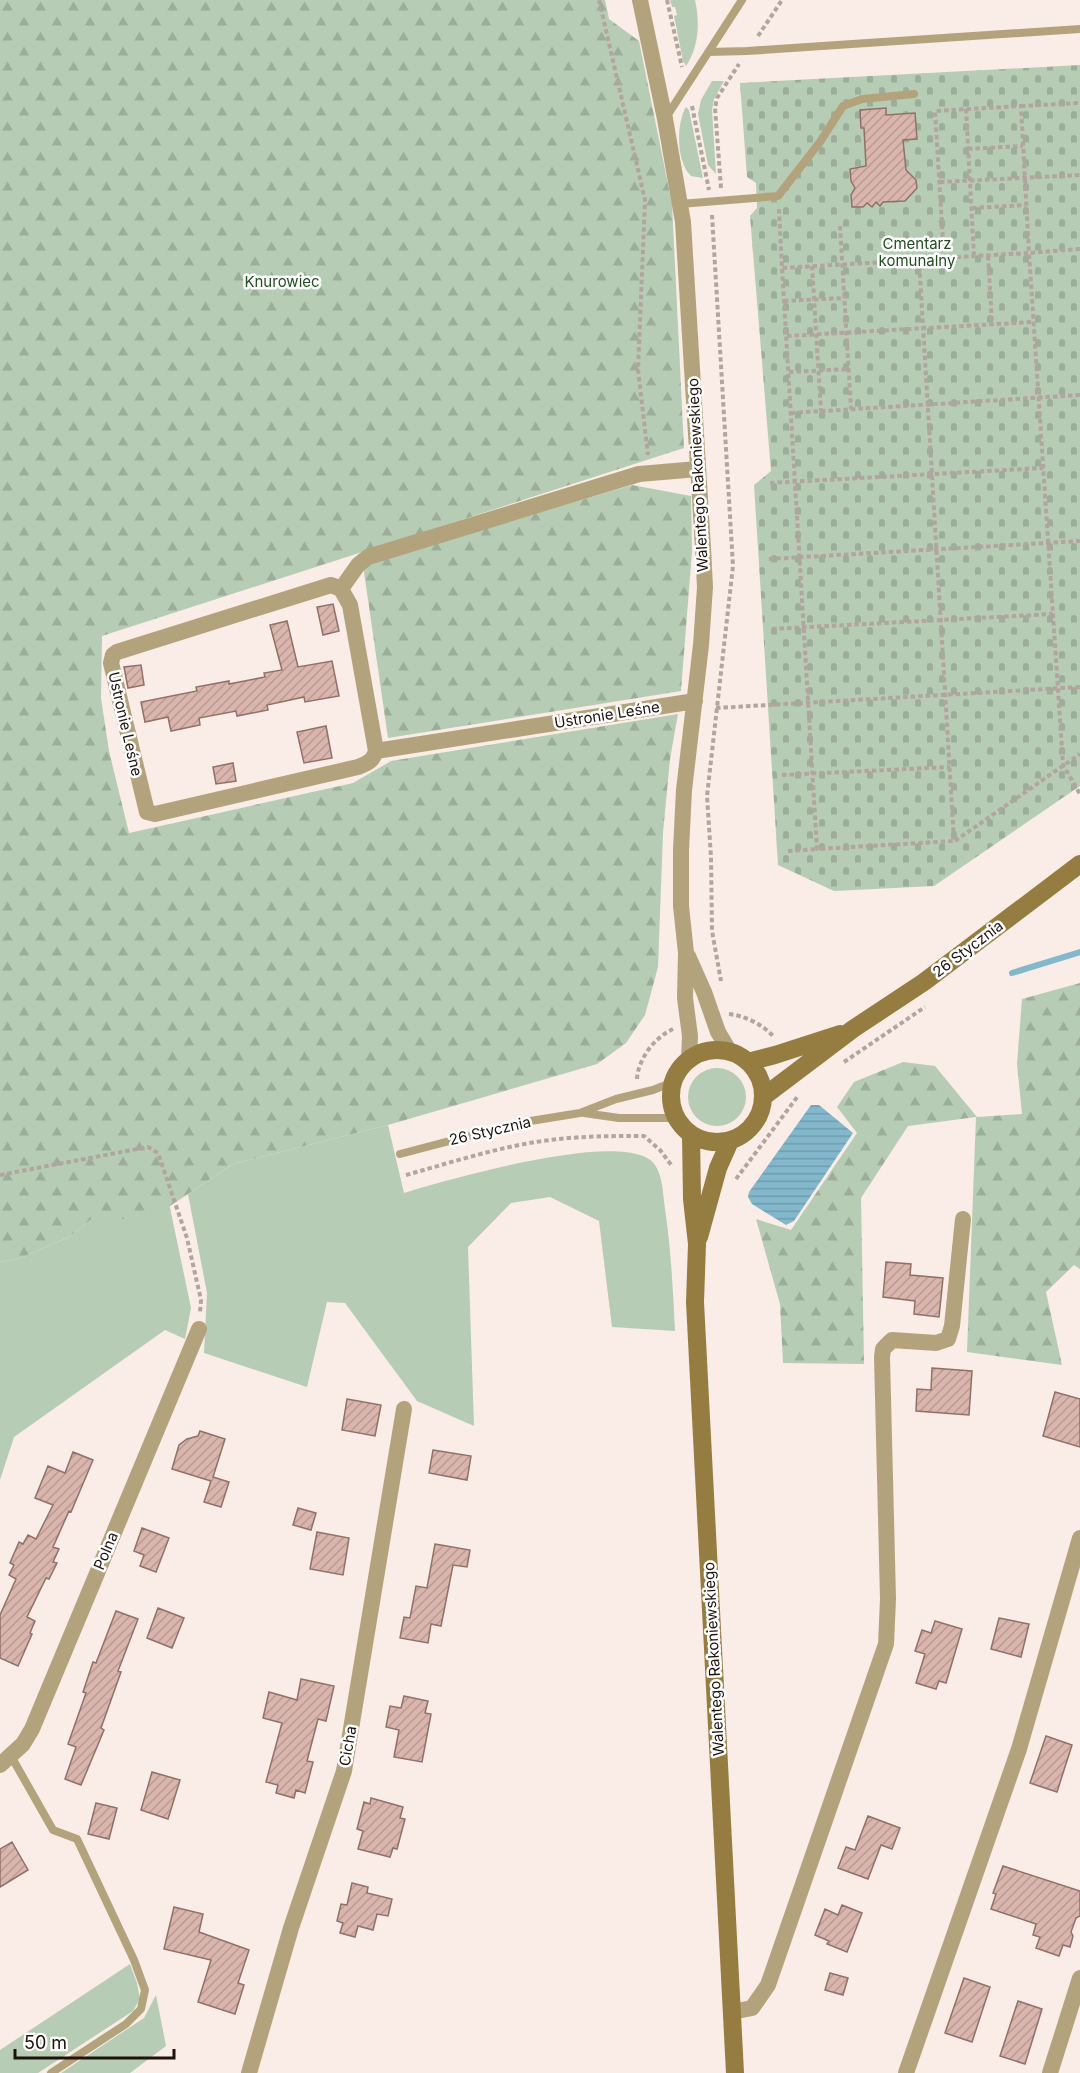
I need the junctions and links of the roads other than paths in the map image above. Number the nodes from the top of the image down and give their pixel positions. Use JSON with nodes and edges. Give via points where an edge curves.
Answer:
{"nodes":[{"id":1,"x":640,"y":0,"type":"edge"},
{"id":2,"x":742,"y":0,"type":"edge"},
{"id":3,"x":1080,"y":29,"type":"edge"},
{"id":4,"x":709,"y":52,"type":"junction"},
{"id":5,"x":914,"y":94,"type":"dead end"},
{"id":6,"x":665,"y":119,"type":"junction"},
{"id":7,"x":680,"y":204,"type":"junction"},
{"id":8,"x":698,"y":469,"type":"junction"},
{"id":9,"x":341,"y":589,"type":"junction"},
{"id":10,"x":694,"y":701,"type":"junction"},
{"id":11,"x":376,"y":751,"type":"junction"},
{"id":12,"x":1080,"y":864,"type":"edge"},
{"id":13,"x":686,"y":953,"type":"junction"},
{"id":14,"x":853,"y":1029,"type":"junction"},
{"id":15,"x":730,"y":1052,"type":"junction"},
{"id":16,"x":689,"y":1059,"type":"junction"},
{"id":17,"x":748,"y":1062,"type":"junction"},
{"id":18,"x":673,"y":1082,"type":"junction"},
{"id":19,"x":763,"y":1097,"type":"junction"},
{"id":20,"x":580,"y":1113,"type":"junction"},
{"id":21,"x":677,"y":1118,"type":"junction"},
{"id":22,"x":691,"y":1135,"type":"junction"},
{"id":23,"x":730,"y":1141,"type":"junction"},
{"id":24,"x":400,"y":1154,"type":"dead end"},
{"id":25,"x":963,"y":1219,"type":"dead end"},
{"id":26,"x":697,"y":1244,"type":"junction"},
{"id":27,"x":199,"y":1329,"type":"road end"},
{"id":28,"x":404,"y":1409,"type":"dead end"},
{"id":29,"x":1080,"y":1538,"type":"edge"},
{"id":30,"x":6,"y":1760,"type":"edge"},
{"id":31,"x":1080,"y":1978,"type":"edge"},
{"id":32,"x":732,"y":2012,"type":"junction"},
{"id":33,"x":51,"y":2073,"type":"edge"},
{"id":34,"x":249,"y":2073,"type":"edge"},
{"id":35,"x":735,"y":2073,"type":"edge"},
{"id":36,"x":906,"y":2073,"type":"edge"},
{"id":37,"x":1050,"y":2073,"type":"edge"}],
"edges":[{"from":1,"to":6,"type":"street","name":"Walentego Rakoniewskiego"},
{"from":2,"to":4,"type":"lane"},
{"from":3,"to":4,"type":"lane"},
{"from":4,"to":6,"type":"lane"},
{"from":5,"to":7,"type":"lane","via":[[862,99],[843,106],[778,196]]},
{"from":6,"to":7,"type":"street","name":"Walentego Rakoniewskiego"},
{"from":7,"to":8,"type":"street","name":"Walentego Rakoniewskiego"},
{"from":8,"to":9,"type":"street","via":[[639,474],[368,557]]},
{"from":8,"to":10,"type":"street","name":"Walentego Rakoniewskiego","via":[[705,587]]},
{"from":9,"to":11,"type":"street","via":[[350,605]]},
{"from":9,"to":11,"type":"street","name":"Ustronie Leśne","via":[[323,586],[117,652],[111,663],[146,809],[151,814],[358,767],[374,758]]},
{"from":10,"to":11,"type":"street","name":"Ustronie Leśne"},
{"from":10,"to":13,"type":"street","name":"Walentego Rakoniewskiego","via":[[682,822],[681,906]]},
{"from":12,"to":14,"type":"street","name":"26 Stycznia","via":[[915,988]]},
{"from":13,"to":15,"type":"street","name":"Walentego Rakoniewskiego"},
{"from":13,"to":16,"type":"street","name":"Walentego Rakoniewskiego"},
{"from":14,"to":17,"type":"street","name":"26 Stycznia"},
{"from":14,"to":19,"type":"street","name":"26 Stycznia"},
{"from":15,"to":16,"type":"street","via":[[709,1051]]},
{"from":15,"to":17,"type":"street"},
{"from":16,"to":18,"type":"street"},
{"from":17,"to":19,"type":"street","via":[[759,1078]]},
{"from":18,"to":20,"type":"lane","name":"26 Stycznia"},
{"from":18,"to":21,"type":"street","via":[[671,1100]]},
{"from":19,"to":23,"type":"street","via":[[762,1108],[750,1129]]},
{"from":20,"to":21,"type":"lane","name":"26 Stycznia"},
{"from":20,"to":24,"type":"lane","name":"26 Stycznia","via":[[518,1123]]},
{"from":21,"to":22,"type":"street"},
{"from":22,"to":23,"type":"street","via":[[703,1140]]},
{"from":22,"to":26,"type":"street","name":"Walentego Rakoniewskiego"},
{"from":23,"to":26,"type":"street","name":"Walentego Rakoniewskiego"},
{"from":25,"to":32,"type":"street","via":[[948,1339],[892,1340],[883,1349],[886,1644],[768,1985],[752,2008]]},
{"from":26,"to":32,"type":"street","name":"Walentego Rakoniewskiego","via":[[695,1302]]},
{"from":27,"to":30,"type":"street","name":"Polna","via":[[32,1729]]},
{"from":28,"to":34,"type":"street","name":"Cicha","via":[[344,1771],[291,1928]]},
{"from":29,"to":36,"type":"street","via":[[1019,1749]]},
{"from":30,"to":33,"type":"lane","via":[[53,1830],[77,1839],[145,1990],[141,2009],[126,2024]]},
{"from":31,"to":37,"type":"street"},
{"from":32,"to":35,"type":"street","name":"Walentego Rakoniewskiego"}]}
